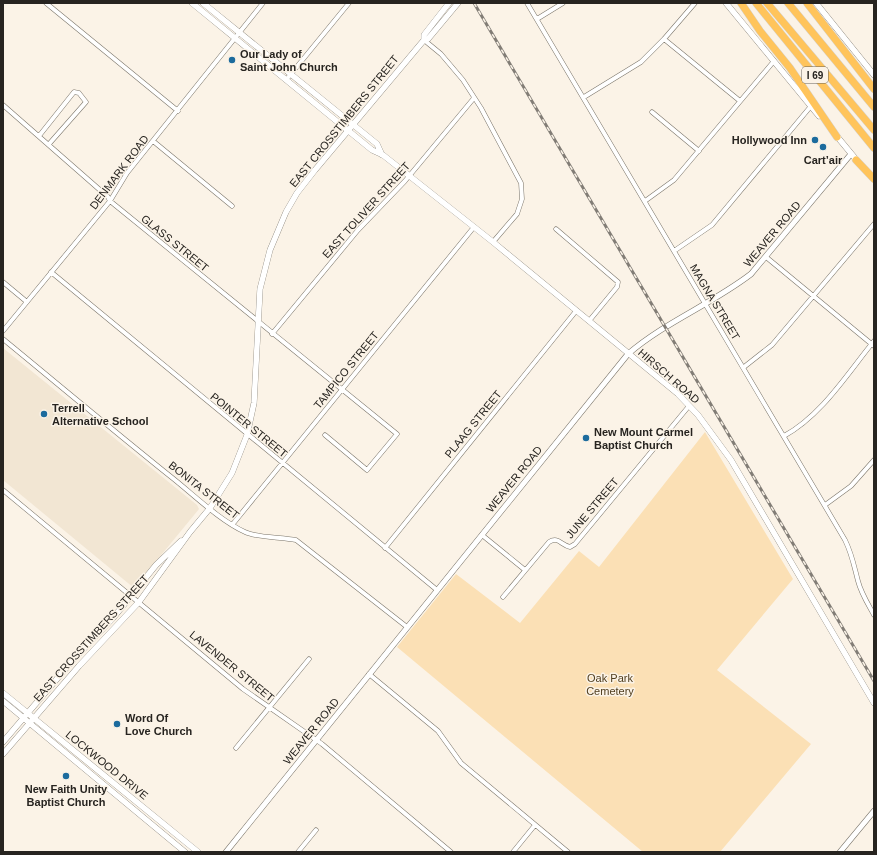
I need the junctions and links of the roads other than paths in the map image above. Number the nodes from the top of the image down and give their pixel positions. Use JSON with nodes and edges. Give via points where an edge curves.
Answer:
{"nodes":[{"id":1,"x":46,"y":3,"type":"edge"},
{"id":2,"x":192,"y":3,"type":"edge"},
{"id":3,"x":203,"y":3,"type":"edge"},
{"id":4,"x":263,"y":3,"type":"edge"},
{"id":5,"x":349,"y":3,"type":"edge"},
{"id":6,"x":449,"y":3,"type":"edge"},
{"id":7,"x":458,"y":3,"type":"edge"},
{"id":8,"x":527,"y":3,"type":"edge"},
{"id":9,"x":563,"y":3,"type":"edge"},
{"id":10,"x":695,"y":3,"type":"edge"},
{"id":11,"x":726,"y":3,"type":"edge"},
{"id":12,"x":741,"y":3,"type":"edge"},
{"id":13,"x":756,"y":3,"type":"edge"},
{"id":14,"x":767,"y":3,"type":"edge"},
{"id":15,"x":788,"y":3,"type":"edge"},
{"id":16,"x":807,"y":3,"type":"edge"},
{"id":17,"x":819,"y":4,"type":"edge"},
{"id":18,"x":537,"y":19,"type":"junction"},
{"id":19,"x":239,"y":32,"type":"junction"},
{"id":20,"x":236,"y":39,"type":"junction"},
{"id":21,"x":664,"y":39,"type":"junction"},
{"id":22,"x":424,"y":40,"type":"junction"},
{"id":23,"x":774,"y":61,"type":"junction"},
{"id":24,"x":291,"y":74,"type":"junction"},
{"id":25,"x":874,"y":75,"type":"edge"},
{"id":26,"x":286,"y":80,"type":"junction"},
{"id":27,"x":874,"y":89,"type":"edge"},
{"id":28,"x":584,"y":97,"type":"junction"},
{"id":29,"x":474,"y":98,"type":"junction"},
{"id":30,"x":740,"y":102,"type":"junction"},
{"id":31,"x":3,"y":105,"type":"edge"},
{"id":32,"x":811,"y":106,"type":"junction"},
{"id":33,"x":874,"y":107,"type":"edge"},
{"id":34,"x":178,"y":111,"type":"junction"},
{"id":35,"x":652,"y":112,"type":"dead end"},
{"id":36,"x":352,"y":125,"type":"junction"},
{"id":37,"x":348,"y":130,"type":"junction"},
{"id":38,"x":874,"y":130,"type":"edge"},
{"id":39,"x":39,"y":136,"type":"junction"},
{"id":40,"x":837,"y":137,"type":"junction"},
{"id":41,"x":153,"y":142,"type":"junction"},
{"id":42,"x":49,"y":144,"type":"junction"},
{"id":43,"x":874,"y":148,"type":"edge"},
{"id":44,"x":699,"y":151,"type":"junction"},
{"id":45,"x":383,"y":155,"type":"junction"},
{"id":46,"x":853,"y":157,"type":"junction"},
{"id":47,"x":409,"y":176,"type":"junction"},
{"id":48,"x":874,"y":180,"type":"edge"},
{"id":49,"x":110,"y":201,"type":"junction"},
{"id":50,"x":645,"y":201,"type":"junction"},
{"id":51,"x":232,"y":206,"type":"dead end"},
{"id":52,"x":874,"y":224,"type":"edge"},
{"id":53,"x":474,"y":227,"type":"junction"},
{"id":54,"x":556,"y":229,"type":"dead end"},
{"id":55,"x":493,"y":242,"type":"junction"},
{"id":56,"x":674,"y":251,"type":"junction"},
{"id":57,"x":766,"y":257,"type":"junction"},
{"id":58,"x":50,"y":272,"type":"junction"},
{"id":59,"x":3,"y":282,"type":"edge"},
{"id":60,"x":813,"y":296,"type":"junction"},
{"id":61,"x":27,"y":302,"type":"junction"},
{"id":62,"x":705,"y":303,"type":"junction"},
{"id":63,"x":576,"y":311,"type":"junction"},
{"id":64,"x":258,"y":321,"type":"junction"},
{"id":65,"x":589,"y":321,"type":"junction"},
{"id":66,"x":3,"y":331,"type":"edge"},
{"id":67,"x":272,"y":334,"type":"junction"},
{"id":68,"x":3,"y":339,"type":"edge"},
{"id":69,"x":873,"y":344,"type":"edge"},
{"id":70,"x":628,"y":354,"type":"junction"},
{"id":71,"x":744,"y":368,"type":"junction"},
{"id":72,"x":341,"y":389,"type":"junction"},
{"id":73,"x":689,"y":406,"type":"junction"},
{"id":74,"x":247,"y":435,"type":"junction"},
{"id":75,"x":325,"y":435,"type":"dead end"},
{"id":76,"x":784,"y":436,"type":"junction"},
{"id":77,"x":874,"y":460,"type":"edge"},
{"id":78,"x":282,"y":463,"type":"junction"},
{"id":79,"x":3,"y":490,"type":"edge"},
{"id":80,"x":825,"y":506,"type":"junction"},
{"id":81,"x":210,"y":508,"type":"junction"},
{"id":82,"x":232,"y":525,"type":"junction"},
{"id":83,"x":190,"y":532,"type":"junction"},
{"id":84,"x":482,"y":535,"type":"junction"},
{"id":85,"x":385,"y":548,"type":"junction"},
{"id":86,"x":525,"y":570,"type":"junction"},
{"id":87,"x":437,"y":590,"type":"junction"},
{"id":88,"x":132,"y":596,"type":"junction"},
{"id":89,"x":503,"y":597,"type":"dead end"},
{"id":90,"x":874,"y":601,"type":"edge"},
{"id":91,"x":139,"y":602,"type":"junction"},
{"id":92,"x":868,"y":605,"type":"junction"},
{"id":93,"x":874,"y":615,"type":"edge"},
{"id":94,"x":407,"y":627,"type":"junction"},
{"id":95,"x":78,"y":654,"type":"junction"},
{"id":96,"x":309,"y":659,"type":"dead end"},
{"id":97,"x":84,"y":661,"type":"junction"},
{"id":98,"x":369,"y":674,"type":"junction"},
{"id":99,"x":3,"y":693,"type":"edge"},
{"id":100,"x":3,"y":701,"type":"edge"},
{"id":101,"x":874,"y":703,"type":"edge"},
{"id":102,"x":270,"y":707,"type":"junction"},
{"id":103,"x":25,"y":715,"type":"junction"},
{"id":104,"x":31,"y":721,"type":"junction"},
{"id":105,"x":316,"y":740,"type":"junction"},
{"id":106,"x":3,"y":742,"type":"edge"},
{"id":107,"x":236,"y":748,"type":"dead end"},
{"id":108,"x":3,"y":754,"type":"edge"},
{"id":109,"x":96,"y":769,"type":"junction"},
{"id":110,"x":92,"y":775,"type":"junction"},
{"id":111,"x":874,"y":811,"type":"edge"},
{"id":112,"x":535,"y":825,"type":"junction"},
{"id":113,"x":167,"y":827,"type":"junction"},
{"id":114,"x":316,"y":830,"type":"dead end"},
{"id":115,"x":163,"y":833,"type":"junction"},
{"id":116,"x":185,"y":852,"type":"edge"},
{"id":117,"x":198,"y":852,"type":"edge"},
{"id":118,"x":226,"y":852,"type":"edge"},
{"id":119,"x":298,"y":852,"type":"edge"},
{"id":120,"x":451,"y":852,"type":"edge"},
{"id":121,"x":513,"y":852,"type":"edge"},
{"id":122,"x":568,"y":852,"type":"edge"},
{"id":123,"x":840,"y":852,"type":"edge"}],
"edges":[{"from":1,"to":34,"type":"street"},
{"from":2,"to":20,"type":"main road","name":"HIRSCH ROAD"},
{"from":3,"to":19,"type":"main road","name":"HIRSCH ROAD"},
{"from":4,"to":19,"type":"street","name":"DENMARK ROAD"},
{"from":5,"to":24,"type":"street"},
{"from":6,"to":22,"type":"main road","name":"EAST CROSSTIMBERS STREET","via":[[424,35]]},
{"from":7,"to":22,"type":"main road","name":"EAST CROSSTIMBERS STREET","via":[[428,39]]},
{"from":8,"to":18,"type":"street","name":"MAGNA STREET"},
{"from":9,"to":18,"type":"street"},
{"from":10,"to":21,"type":"street"},
{"from":11,"to":23,"type":"main road"},
{"from":12,"to":40,"type":"highway"},
{"from":13,"to":43,"type":"highway","number":"I 69"},
{"from":14,"to":38,"type":"highway","number":"I 69"},
{"from":15,"to":33,"type":"highway","number":"I 69"},
{"from":16,"to":27,"type":"highway"},
{"from":17,"to":25,"type":"main road"},
{"from":18,"to":28,"type":"street","name":"MAGNA STREET"},
{"from":19,"to":20,"type":"street","name":"DENMARK ROAD"},
{"from":19,"to":24,"type":"main road","name":"HIRSCH ROAD"},
{"from":20,"to":26,"type":"main road","name":"HIRSCH ROAD"},
{"from":20,"to":34,"type":"street","name":"DENMARK ROAD"},
{"from":21,"to":28,"type":"street","via":[[641,62]]},
{"from":21,"to":30,"type":"street"},
{"from":22,"to":29,"type":"street","via":[[454,69]]},
{"from":22,"to":36,"type":"main road","name":"EAST CROSSTIMBERS STREET"},
{"from":23,"to":30,"type":"street"},
{"from":23,"to":32,"type":"main road"},
{"from":24,"to":26,"type":"street"},
{"from":24,"to":36,"type":"main road","name":"HIRSCH ROAD"},
{"from":26,"to":37,"type":"main road","name":"HIRSCH ROAD"},
{"from":28,"to":50,"type":"street","name":"MAGNA STREET"},
{"from":29,"to":47,"type":"street","name":"EAST TOLIVER STREET"},
{"from":29,"to":55,"type":"street","via":[[518,175],[523,191],[517,214]]},
{"from":30,"to":44,"type":"street"},
{"from":31,"to":39,"type":"street","name":"GLASS STREET"},
{"from":32,"to":40,"type":"main road"},
{"from":32,"to":56,"type":"street","via":[[712,225]]},
{"from":34,"to":41,"type":"street","name":"DENMARK ROAD"},
{"from":35,"to":44,"type":"street"},
{"from":36,"to":37,"type":"main road","name":"EAST CROSSTIMBERS STREET"},
{"from":36,"to":45,"type":"main road","name":"HIRSCH ROAD","via":[[377,144]]},
{"from":37,"to":45,"type":"main road","name":"HIRSCH ROAD","via":[[372,150]]},
{"from":37,"to":64,"type":"main road","name":"EAST CROSSTIMBERS STREET","via":[[297,193],[286,212],[270,250],[260,289]]},
{"from":39,"to":42,"type":"street","name":"GLASS STREET"},
{"from":39,"to":42,"type":"street","via":[[74,92],[79,93],[86,102]]},
{"from":40,"to":46,"type":"main road"},
{"from":41,"to":49,"type":"street","name":"DENMARK ROAD","via":[[127,173]]},
{"from":41,"to":51,"type":"street"},
{"from":42,"to":49,"type":"street","name":"GLASS STREET","via":[[108,196]]},
{"from":44,"to":50,"type":"street","via":[[674,180]]},
{"from":45,"to":47,"type":"main road","name":"HIRSCH ROAD"},
{"from":46,"to":48,"type":"highway"},
{"from":46,"to":57,"type":"street","name":"WEAVER ROAD"},
{"from":47,"to":53,"type":"main road","name":"HIRSCH ROAD"},
{"from":47,"to":67,"type":"street","name":"EAST TOLIVER STREET","via":[[358,230]]},
{"from":49,"to":58,"type":"street","name":"DENMARK ROAD"},
{"from":49,"to":64,"type":"street","name":"GLASS STREET"},
{"from":50,"to":56,"type":"street","name":"MAGNA STREET"},
{"from":52,"to":60,"type":"street"},
{"from":53,"to":55,"type":"main road","name":"HIRSCH ROAD"},
{"from":53,"to":72,"type":"street","name":"TAMPICO STREET"},
{"from":54,"to":65,"type":"street","via":[[618,282],[617,287]]},
{"from":55,"to":63,"type":"main road","name":"HIRSCH ROAD"},
{"from":56,"to":62,"type":"street","name":"MAGNA STREET"},
{"from":57,"to":60,"type":"street"},
{"from":57,"to":62,"type":"street","name":"WEAVER ROAD","via":[[747,277]]},
{"from":58,"to":61,"type":"street","name":"DENMARK ROAD"},
{"from":58,"to":74,"type":"street","name":"POINTER STREET"},
{"from":59,"to":61,"type":"street"},
{"from":60,"to":69,"type":"street"},
{"from":60,"to":71,"type":"street","via":[[772,346]]},
{"from":61,"to":66,"type":"street","name":"DENMARK ROAD"},
{"from":62,"to":70,"type":"street","name":"WEAVER ROAD","via":[[647,337]]},
{"from":62,"to":71,"type":"street","name":"MAGNA STREET"},
{"from":63,"to":65,"type":"main road","name":"HIRSCH ROAD"},
{"from":63,"to":85,"type":"street","name":"PLAAG STREET"},
{"from":64,"to":67,"type":"street","name":"GLASS STREET"},
{"from":64,"to":74,"type":"main road","name":"EAST CROSSTIMBERS STREET","via":[[254,403]]},
{"from":65,"to":70,"type":"main road","name":"HIRSCH ROAD"},
{"from":67,"to":72,"type":"street","name":"GLASS STREET"},
{"from":68,"to":81,"type":"street","name":"BONITA STREET"},
{"from":69,"to":76,"type":"street","via":[[815,413],[797,429]]},
{"from":70,"to":73,"type":"main road","name":"HIRSCH ROAD"},
{"from":70,"to":84,"type":"street","name":"WEAVER ROAD"},
{"from":71,"to":76,"type":"street","name":"MAGNA STREET"},
{"from":72,"to":75,"type":"street","name":"GLASS STREET","via":[[396,434],[367,470]]},
{"from":72,"to":78,"type":"street","name":"TAMPICO STREET"},
{"from":73,"to":86,"type":"street","name":"JUNE STREET","via":[[575,544],[570,547],[558,540],[552,540]]},
{"from":73,"to":101,"type":"main road","name":"HIRSCH ROAD","via":[[711,431],[731,460]]},
{"from":74,"to":78,"type":"street","name":"POINTER STREET"},
{"from":74,"to":81,"type":"main road","name":"EAST CROSSTIMBERS STREET","via":[[232,473]]},
{"from":76,"to":80,"type":"street","name":"MAGNA STREET"},
{"from":77,"to":80,"type":"street","via":[[844,492]]},
{"from":78,"to":82,"type":"street","name":"TAMPICO STREET"},
{"from":78,"to":85,"type":"street","name":"POINTER STREET"},
{"from":79,"to":88,"type":"street","name":"LAVENDER STREET"},
{"from":80,"to":92,"type":"street","name":"MAGNA STREET","via":[[850,550],[858,582]]},
{"from":81,"to":82,"type":"street","name":"BONITA STREET"},
{"from":81,"to":83,"type":"main road","name":"EAST CROSSTIMBERS STREET"},
{"from":82,"to":94,"type":"street","name":"BONITA STREET","via":[[257,536],[296,540]]},
{"from":83,"to":88,"type":"main road","name":"EAST CROSSTIMBERS STREET","via":[[156,565]]},
{"from":83,"to":91,"type":"main road","name":"EAST CROSSTIMBERS STREET"},
{"from":84,"to":86,"type":"street"},
{"from":84,"to":87,"type":"street","name":"WEAVER ROAD"},
{"from":85,"to":87,"type":"street","name":"POINTER STREET"},
{"from":86,"to":89,"type":"street","name":"JUNE STREET"},
{"from":87,"to":94,"type":"street","name":"WEAVER ROAD"},
{"from":88,"to":91,"type":"street","name":"LAVENDER STREET"},
{"from":88,"to":95,"type":"main road","name":"EAST CROSSTIMBERS STREET"},
{"from":90,"to":92,"type":"street"},
{"from":91,"to":97,"type":"main road","name":"EAST CROSSTIMBERS STREET"},
{"from":91,"to":102,"type":"street","name":"LAVENDER STREET","via":[[243,689]]},
{"from":92,"to":93,"type":"street","name":"MAGNA STREET"},
{"from":94,"to":98,"type":"street","name":"WEAVER ROAD"},
{"from":95,"to":97,"type":"main road"},
{"from":95,"to":103,"type":"main road","name":"EAST CROSSTIMBERS STREET"},
{"from":96,"to":102,"type":"street"},
{"from":97,"to":104,"type":"main road","name":"EAST CROSSTIMBERS STREET"},
{"from":98,"to":105,"type":"street","name":"WEAVER ROAD"},
{"from":98,"to":112,"type":"street","via":[[438,731],[461,763]]},
{"from":99,"to":103,"type":"main road","name":"LOCKWOOD DRIVE"},
{"from":100,"to":103,"type":"main road","name":"LOCKWOOD DRIVE"},
{"from":102,"to":105,"type":"street","name":"LAVENDER STREET"},
{"from":102,"to":107,"type":"street"},
{"from":103,"to":104,"type":"main road","name":"LOCKWOOD DRIVE"},
{"from":103,"to":106,"type":"main road","name":"EAST CROSSTIMBERS STREET"},
{"from":104,"to":108,"type":"main road","name":"EAST CROSSTIMBERS STREET"},
{"from":104,"to":109,"type":"main road","name":"LOCKWOOD DRIVE"},
{"from":104,"to":110,"type":"main road","name":"LOCKWOOD DRIVE"},
{"from":105,"to":118,"type":"street","name":"WEAVER ROAD"},
{"from":105,"to":120,"type":"street","name":"LAVENDER STREET"},
{"from":109,"to":110,"type":"main road"},
{"from":109,"to":113,"type":"main road","name":"LOCKWOOD DRIVE"},
{"from":110,"to":115,"type":"main road","name":"LOCKWOOD DRIVE"},
{"from":111,"to":123,"type":"street"},
{"from":112,"to":121,"type":"street"},
{"from":112,"to":122,"type":"street"},
{"from":113,"to":115,"type":"main road"},
{"from":113,"to":117,"type":"main road","name":"LOCKWOOD DRIVE"},
{"from":114,"to":119,"type":"street"},
{"from":115,"to":116,"type":"main road","name":"LOCKWOOD DRIVE"}]}
